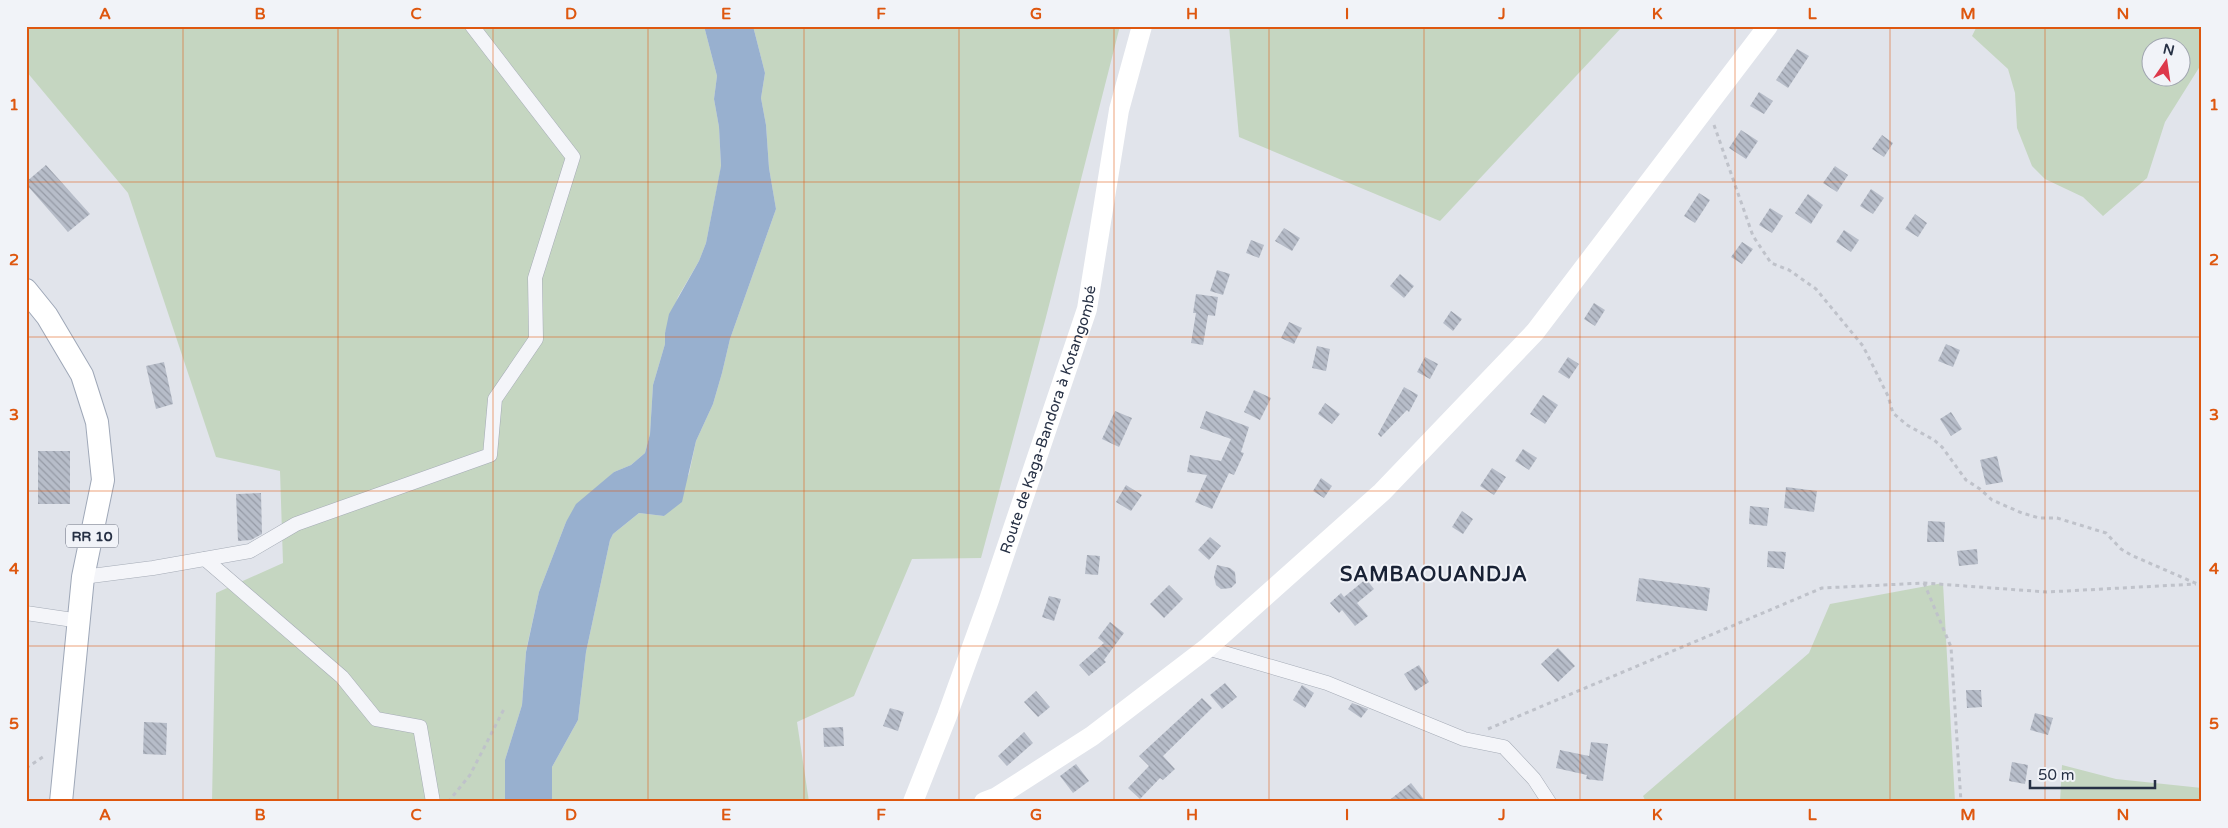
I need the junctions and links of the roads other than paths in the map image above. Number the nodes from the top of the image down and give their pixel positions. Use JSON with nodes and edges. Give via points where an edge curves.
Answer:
{"nodes":[{"id":1,"x":472,"y":26,"type":"edge"},
{"id":2,"x":1142,"y":26,"type":"edge"},
{"id":3,"x":1768,"y":26,"type":"edge"},
{"id":4,"x":26,"y":290,"type":"edge"},
{"id":5,"x":205,"y":559,"type":"junction"},
{"id":6,"x":84,"y":578,"type":"junction"},
{"id":7,"x":26,"y":613,"type":"edge"},
{"id":8,"x":80,"y":621,"type":"junction"},
{"id":9,"x":1207,"y":648,"type":"junction"},
{"id":10,"x":61,"y":802,"type":"edge"},
{"id":11,"x":432,"y":802,"type":"edge"},
{"id":12,"x":913,"y":802,"type":"edge"},
{"id":13,"x":984,"y":802,"type":"edge"},
{"id":14,"x":1549,"y":802,"type":"edge"}],
"edges":[{"from":1,"to":5,"type":"street","via":[[573,157],[535,278],[536,339],[495,399],[490,455],[296,524],[250,551]]},
{"from":2,"to":12,"type":"main road","name":"Route de Kaga-Bandora à Kotangombé","via":[[1119,110],[1087,308],[989,600]]},
{"from":3,"to":9,"type":"main road","via":[[1535,332],[1382,492]]},
{"from":4,"to":6,"type":"main road","number":"RR 10","via":[[48,316],[82,375],[97,422],[103,480]]},
{"from":5,"to":6,"type":"street"},
{"from":5,"to":11,"type":"street","via":[[342,677],[376,718],[420,727]]},
{"from":6,"to":8,"type":"main road","number":"RR 10"},
{"from":7,"to":8,"type":"street"},
{"from":8,"to":10,"type":"main road","number":"RR 10"},
{"from":9,"to":13,"type":"main road","via":[[1092,736],[997,797]]},
{"from":9,"to":14,"type":"street","via":[[1328,683],[1464,739],[1504,747],[1534,779]]}]}
